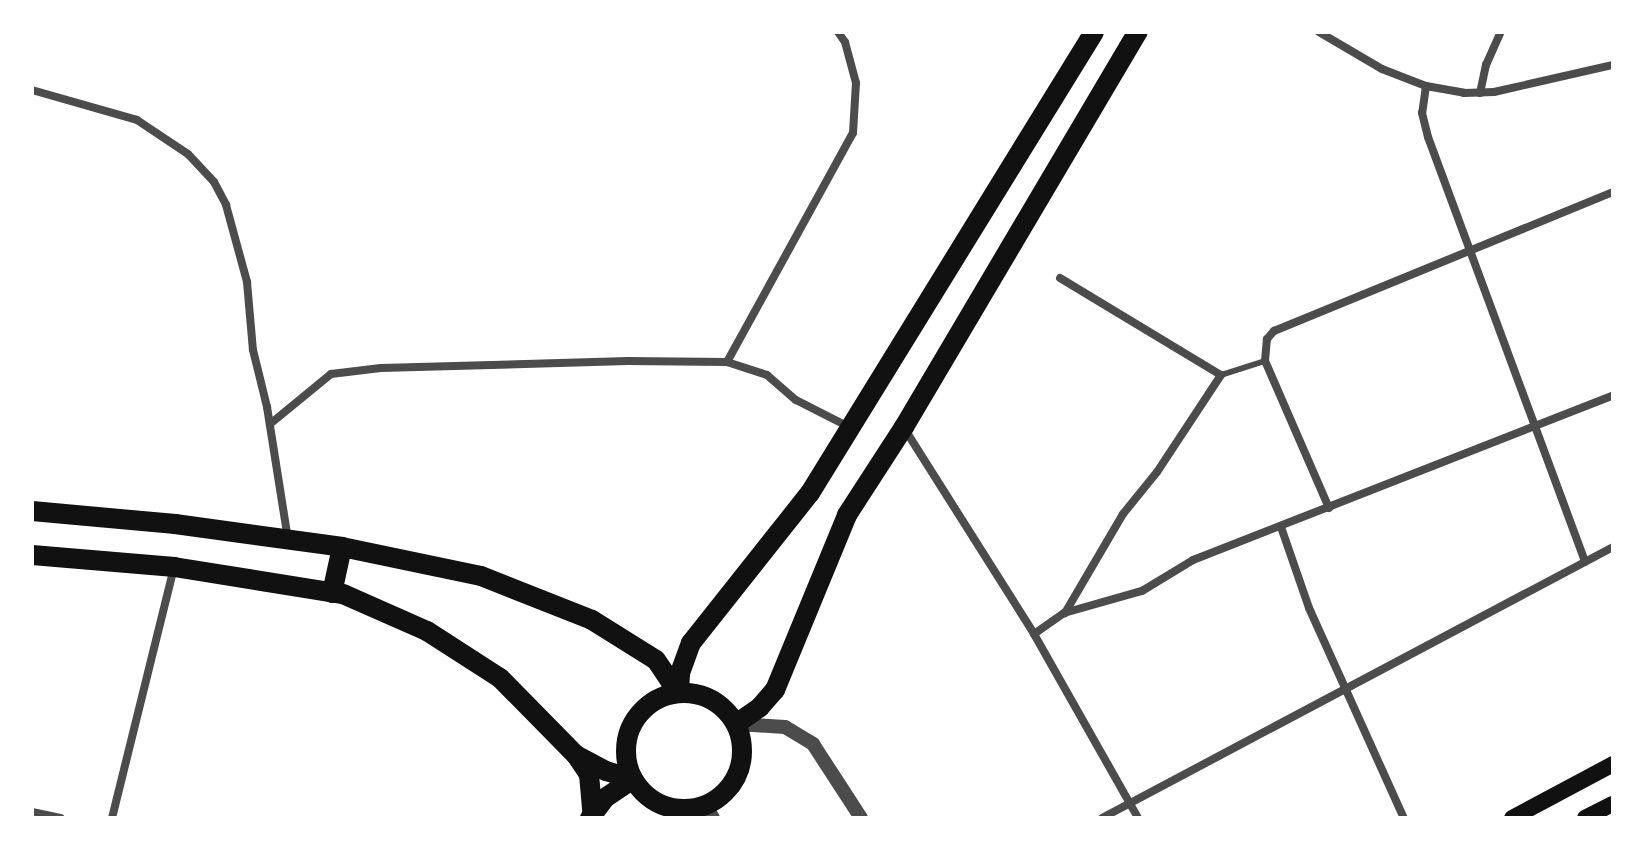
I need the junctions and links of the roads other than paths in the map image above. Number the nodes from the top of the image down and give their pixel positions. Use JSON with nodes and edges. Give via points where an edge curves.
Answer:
{"nodes":[{"id":1,"x":838,"y":32,"type":"edge"},
{"id":2,"x":1094,"y":32,"type":"edge"},
{"id":3,"x":1138,"y":32,"type":"edge"},
{"id":4,"x":1319,"y":32,"type":"edge"},
{"id":5,"x":1501,"y":32,"type":"edge"},
{"id":6,"x":1613,"y":65,"type":"edge"},
{"id":7,"x":1426,"y":86,"type":"junction"},
{"id":8,"x":32,"y":90,"type":"edge"},
{"id":9,"x":1480,"y":93,"type":"junction"},
{"id":10,"x":1613,"y":192,"type":"edge"},
{"id":11,"x":1469,"y":249,"type":"junction"},
{"id":12,"x":1060,"y":278,"type":"dead end"},
{"id":13,"x":1265,"y":361,"type":"junction"},
{"id":14,"x":727,"y":362,"type":"junction"},
{"id":15,"x":1221,"y":375,"type":"junction"},
{"id":16,"x":1613,"y":395,"type":"edge"},
{"id":17,"x":270,"y":424,"type":"junction"},
{"id":18,"x":904,"y":427,"type":"junction"},
{"id":19,"x":850,"y":428,"type":"junction"},
{"id":20,"x":1537,"y":428,"type":"junction"},
{"id":21,"x":1329,"y":508,"type":"junction"},
{"id":22,"x":32,"y":511,"type":"edge"},
{"id":23,"x":1281,"y":527,"type":"junction"},
{"id":24,"x":288,"y":540,"type":"junction"},
{"id":25,"x":342,"y":547,"type":"junction"},
{"id":26,"x":1613,"y":547,"type":"edge"},
{"id":27,"x":32,"y":555,"type":"edge"},
{"id":28,"x":1585,"y":562,"type":"junction"},
{"id":29,"x":174,"y":567,"type":"junction"},
{"id":30,"x":332,"y":593,"type":"junction"},
{"id":31,"x":1064,"y":613,"type":"junction"},
{"id":32,"x":1034,"y":634,"type":"junction"},
{"id":33,"x":1344,"y":687,"type":"junction"},
{"id":34,"x":676,"y":693,"type":"junction"},
{"id":35,"x":736,"y":724,"type":"junction"},
{"id":36,"x":576,"y":755,"type":"junction"},
{"id":37,"x":1613,"y":764,"type":"edge"},
{"id":38,"x":633,"y":779,"type":"junction"},
{"id":39,"x":1130,"y":803,"type":"junction"},
{"id":40,"x":1613,"y":804,"type":"edge"},
{"id":41,"x":32,"y":812,"type":"edge"},
{"id":42,"x":709,"y":812,"type":"edge"},
{"id":43,"x":679,"y":813,"type":"edge"},
{"id":44,"x":591,"y":815,"type":"edge"},
{"id":45,"x":60,"y":818,"type":"edge"},
{"id":46,"x":112,"y":818,"type":"edge"},
{"id":47,"x":861,"y":818,"type":"edge"},
{"id":48,"x":1102,"y":818,"type":"edge"},
{"id":49,"x":1138,"y":818,"type":"edge"},
{"id":50,"x":1404,"y":818,"type":"edge"},
{"id":51,"x":1512,"y":818,"type":"edge"},
{"id":52,"x":1585,"y":818,"type":"edge"}],
"edges":[{"from":1,"to":14,"type":"street","via":[[856,83],[853,133]]},
{"from":2,"to":19,"type":"main road"},
{"from":3,"to":18,"type":"main road"},
{"from":4,"to":7,"type":"street","via":[[1382,69]]},
{"from":5,"to":9,"type":"street"},
{"from":6,"to":9,"type":"street"},
{"from":7,"to":9,"type":"street"},
{"from":7,"to":11,"type":"street","via":[[1422,113],[1428,137]]},
{"from":8,"to":17,"type":"street","via":[[137,120],[188,154],[214,182],[226,205],[247,282],[253,350]]},
{"from":10,"to":11,"type":"street"},
{"from":11,"to":13,"type":"street","via":[[1274,331],[1263,349]]},
{"from":11,"to":20,"type":"street"},
{"from":12,"to":15,"type":"street"},
{"from":13,"to":15,"type":"lane"},
{"from":13,"to":21,"type":"street"},
{"from":14,"to":17,"type":"street","via":[[536,363],[331,374]]},
{"from":14,"to":19,"type":"street","via":[[767,375],[796,400]]},
{"from":15,"to":31,"type":"street","via":[[1123,514]]},
{"from":16,"to":20,"type":"street"},
{"from":17,"to":24,"type":"street"},
{"from":18,"to":32,"type":"street"},
{"from":18,"to":35,"type":"main road","via":[[847,515],[775,690]]},
{"from":19,"to":34,"type":"main road","via":[[810,493],[691,643]]},
{"from":20,"to":21,"type":"street"},
{"from":20,"to":28,"type":"street"},
{"from":21,"to":23,"type":"street"},
{"from":22,"to":24,"type":"main road"},
{"from":23,"to":31,"type":"street","via":[[1193,560],[1142,591]]},
{"from":23,"to":33,"type":"street"},
{"from":24,"to":25,"type":"main road"},
{"from":25,"to":30,"type":"main road"},
{"from":25,"to":34,"type":"main road","via":[[481,576],[592,620],[656,660]]},
{"from":26,"to":28,"type":"street"},
{"from":27,"to":29,"type":"main road"},
{"from":28,"to":33,"type":"street"},
{"from":29,"to":30,"type":"main road"},
{"from":29,"to":46,"type":"street"},
{"from":30,"to":36,"type":"main road","via":[[427,631],[500,678]]},
{"from":31,"to":32,"type":"street"},
{"from":32,"to":39,"type":"street"},
{"from":33,"to":39,"type":"street"},
{"from":33,"to":50,"type":"street"},
{"from":34,"to":35,"type":"main road","via":[[712,699]]},
{"from":34,"to":38,"type":"main road","via":[[656,700],[631,726],[626,744]]},
{"from":35,"to":42,"type":"main road","via":[[742,742],[738,771]]},
{"from":35,"to":47,"type":"street","via":[[785,727],[813,744]]},
{"from":36,"to":38,"type":"main road"},
{"from":36,"to":44,"type":"main road","via":[[589,774]]},
{"from":37,"to":51,"type":"main road"},
{"from":38,"to":43,"type":"main road","via":[[646,794]]},
{"from":38,"to":44,"type":"main road"},
{"from":39,"to":48,"type":"street"},
{"from":39,"to":49,"type":"street"},
{"from":40,"to":52,"type":"main road"},
{"from":41,"to":45,"type":"street"},
{"from":42,"to":43,"type":"main road"}]}
